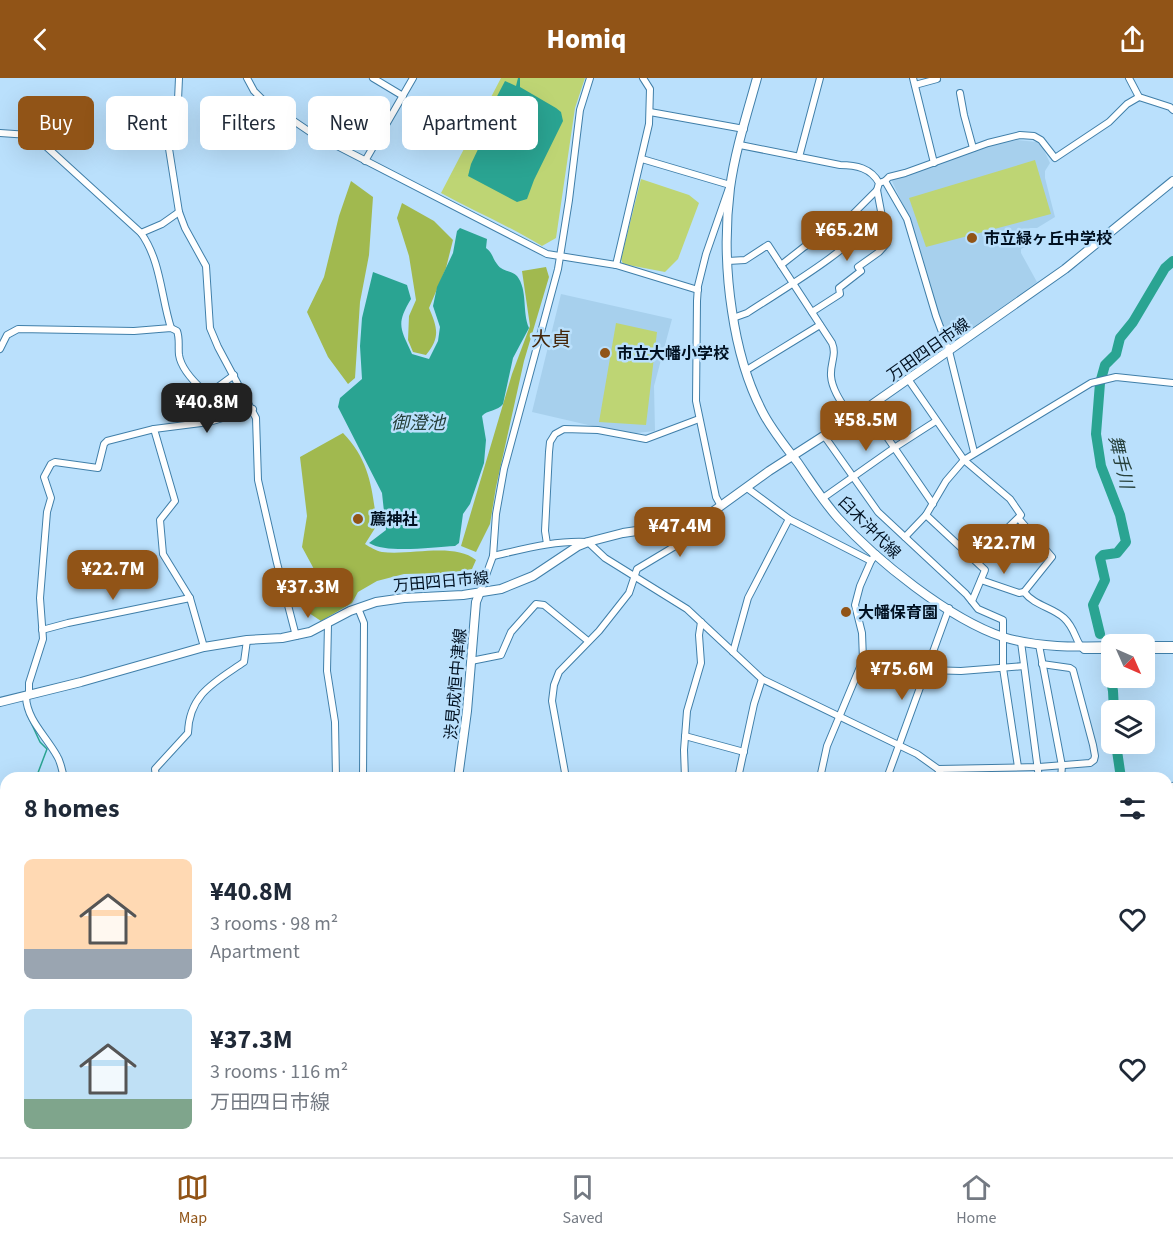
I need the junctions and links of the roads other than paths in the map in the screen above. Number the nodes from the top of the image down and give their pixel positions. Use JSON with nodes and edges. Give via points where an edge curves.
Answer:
{"nodes":[{"id":1,"x":179,"y":78,"type":"edge"},
{"id":2,"x":247,"y":78,"type":"edge"},
{"id":3,"x":373,"y":78,"type":"edge"},
{"id":4,"x":413,"y":78,"type":"edge"},
{"id":5,"x":590,"y":78,"type":"edge"},
{"id":6,"x":643,"y":78,"type":"edge"},
{"id":7,"x":757,"y":78,"type":"edge"},
{"id":8,"x":820,"y":78,"type":"edge"},
{"id":9,"x":1129,"y":78,"type":"edge"},
{"id":10,"x":937,"y":80,"type":"dead end"},
{"id":11,"x":914,"y":82,"type":"edge"},
{"id":12,"x":960,"y":93,"type":"dead end"},
{"id":13,"x":403,"y":96,"type":"joint"},
{"id":14,"x":1139,"y":97,"type":"junction"},
{"id":15,"x":402,"y":98,"type":"edge"},
{"id":16,"x":1173,"y":110,"type":"edge"},
{"id":17,"x":650,"y":112,"type":"junction"},
{"id":18,"x":744,"y":129,"type":"junction"},
{"id":19,"x":0,"y":133,"type":"edge"},
{"id":20,"x":740,"y":145,"type":"junction"},
{"id":21,"x":973,"y":148,"type":"junction"},
{"id":22,"x":799,"y":157,"type":"junction"},
{"id":23,"x":642,"y":159,"type":"junction"},
{"id":24,"x":365,"y":161,"type":"junction"},
{"id":25,"x":934,"y":163,"type":"junction"},
{"id":26,"x":1173,"y":181,"type":"edge"},
{"id":27,"x":730,"y":185,"type":"junction"},
{"id":28,"x":880,"y":185,"type":"junction"},
{"id":29,"x":179,"y":212,"type":"junction"},
{"id":30,"x":881,"y":213,"type":"junction"},
{"id":31,"x":141,"y":233,"type":"junction"},
{"id":32,"x":559,"y":256,"type":"junction"},
{"id":33,"x":728,"y":261,"type":"junction"},
{"id":34,"x":616,"y":265,"type":"junction"},
{"id":35,"x":781,"y":265,"type":"junction"},
{"id":36,"x":792,"y":283,"type":"junction"},
{"id":37,"x":698,"y":290,"type":"junction"},
{"id":38,"x":812,"y":312,"type":"junction"},
{"id":39,"x":733,"y":318,"type":"junction"},
{"id":40,"x":820,"y":325,"type":"junction"},
{"id":41,"x":171,"y":328,"type":"junction"},
{"id":42,"x":0,"y":350,"type":"edge"},
{"id":43,"x":949,"y":351,"type":"junction"},
{"id":44,"x":745,"y":371,"type":"junction"},
{"id":45,"x":234,"y":375,"type":"junction"},
{"id":46,"x":908,"y":379,"type":"junction"},
{"id":47,"x":1173,"y":383,"type":"edge"},
{"id":48,"x":867,"y":408,"type":"junction"},
{"id":49,"x":253,"y":410,"type":"junction"},
{"id":50,"x":699,"y":419,"type":"junction"},
{"id":51,"x":852,"y":419,"type":"junction"},
{"id":52,"x":936,"y":421,"type":"junction"},
{"id":53,"x":154,"y":429,"type":"junction"},
{"id":54,"x":825,"y":437,"type":"junction"},
{"id":55,"x":894,"y":448,"type":"junction"},
{"id":56,"x":974,"y":452,"type":"junction"},
{"id":57,"x":792,"y":456,"type":"junction"},
{"id":58,"x":964,"y":460,"type":"junction"},
{"id":59,"x":853,"y":476,"type":"junction"},
{"id":60,"x":747,"y":488,"type":"junction"},
{"id":61,"x":823,"y":498,"type":"junction"},
{"id":62,"x":933,"y":504,"type":"junction"},
{"id":63,"x":721,"y":506,"type":"junction"},
{"id":64,"x":926,"y":515,"type":"junction"},
{"id":65,"x":709,"y":516,"type":"junction"},
{"id":66,"x":789,"y":519,"type":"junction"},
{"id":67,"x":1019,"y":519,"type":"junction"},
{"id":68,"x":904,"y":537,"type":"junction"},
{"id":69,"x":588,"y":542,"type":"junction"},
{"id":70,"x":547,"y":544,"type":"junction"},
{"id":71,"x":493,"y":556,"type":"junction"},
{"id":72,"x":873,"y":558,"type":"junction"},
{"id":73,"x":975,"y":560,"type":"junction"},
{"id":74,"x":633,"y":577,"type":"junction"},
{"id":75,"x":981,"y":580,"type":"junction"},
{"id":76,"x":480,"y":592,"type":"junction"},
{"id":77,"x":1024,"y":592,"type":"junction"},
{"id":78,"x":190,"y":598,"type":"junction"},
{"id":79,"x":972,"y":602,"type":"junction"},
{"id":80,"x":358,"y":608,"type":"junction"},
{"id":81,"x":949,"y":608,"type":"junction"},
{"id":82,"x":701,"y":622,"type":"junction"},
{"id":83,"x":328,"y":624,"type":"junction"},
{"id":84,"x":42,"y":630,"type":"junction"},
{"id":85,"x":296,"y":636,"type":"junction"},
{"id":86,"x":1002,"y":636,"type":"junction"},
{"id":87,"x":247,"y":640,"type":"junction"},
{"id":88,"x":588,"y":641,"type":"junction"},
{"id":89,"x":1021,"y":642,"type":"junction"},
{"id":90,"x":1039,"y":645,"type":"junction"},
{"id":91,"x":204,"y":647,"type":"junction"},
{"id":92,"x":1081,"y":647,"type":"junction"},
{"id":93,"x":1101,"y":648,"type":"edge"},
{"id":94,"x":1155,"y":648,"type":"edge"},
{"id":95,"x":1173,"y":648,"type":"edge"},
{"id":96,"x":733,"y":652,"type":"junction"},
{"id":97,"x":471,"y":661,"type":"junction"},
{"id":98,"x":1042,"y":664,"type":"junction"},
{"id":99,"x":1024,"y":666,"type":"junction"},
{"id":100,"x":1003,"y":668,"type":"junction"},
{"id":101,"x":927,"y":670,"type":"junction"},
{"id":102,"x":762,"y":679,"type":"junction"},
{"id":103,"x":28,"y":695,"type":"junction"},
{"id":104,"x":0,"y":702,"type":"edge"},
{"id":105,"x":840,"y":717,"type":"junction"},
{"id":106,"x":685,"y":736,"type":"junction"},
{"id":107,"x":897,"y":745,"type":"junction"},
{"id":108,"x":744,"y":752,"type":"junction"},
{"id":109,"x":1062,"y":766,"type":"junction"},
{"id":110,"x":1018,"y":767,"type":"junction"},
{"id":111,"x":1039,"y":767,"type":"junction"},
{"id":112,"x":938,"y":769,"type":"junction"},
{"id":113,"x":62,"y":772,"type":"edge"},
{"id":114,"x":155,"y":772,"type":"edge"},
{"id":115,"x":336,"y":772,"type":"edge"},
{"id":116,"x":363,"y":772,"type":"edge"},
{"id":117,"x":460,"y":772,"type":"edge"},
{"id":118,"x":565,"y":772,"type":"edge"},
{"id":119,"x":685,"y":772,"type":"edge"},
{"id":120,"x":739,"y":772,"type":"edge"},
{"id":121,"x":821,"y":772,"type":"edge"},
{"id":122,"x":888,"y":772,"type":"edge"},
{"id":123,"x":940,"y":772,"type":"edge"},
{"id":124,"x":1039,"y":772,"type":"edge"},
{"id":125,"x":1062,"y":772,"type":"edge"}],
"edges":[{"from":1,"to":29,"type":"street","via":[[178,100],[167,136]]},
{"from":2,"to":24,"type":"street","via":[[272,108]]},
{"from":3,"to":13,"type":"street"},
{"from":4,"to":13,"type":"street"},
{"from":5,"to":32,"type":"street","via":[[580,110]]},
{"from":6,"to":17,"type":"street","via":[[650,88]]},
{"from":7,"to":18,"type":"main road","name":"臼木沖代線"},
{"from":8,"to":22,"type":"street"},
{"from":9,"to":14,"type":"street"},
{"from":10,"to":11,"type":"street"},
{"from":11,"to":25,"type":"street"},
{"from":12,"to":21,"type":"street"},
{"from":14,"to":16,"type":"street"},
{"from":14,"to":21,"type":"street","via":[[1055,158],[1034,136],[1020,135]]},
{"from":15,"to":24,"type":"street"},
{"from":17,"to":18,"type":"street"},
{"from":17,"to":23,"type":"street"},
{"from":18,"to":20,"type":"main road","name":"臼木沖代線"},
{"from":19,"to":31,"type":"street","via":[[29,135],[39,140]]},
{"from":20,"to":22,"type":"street"},
{"from":20,"to":27,"type":"main road","name":"臼木沖代線"},
{"from":21,"to":25,"type":"street"},
{"from":22,"to":28,"type":"street","via":[[854,165],[875,175]]},
{"from":23,"to":27,"type":"street"},
{"from":23,"to":34,"type":"street"},
{"from":24,"to":32,"type":"street","via":[[522,242]]},
{"from":25,"to":28,"type":"street","via":[[889,177]]},
{"from":26,"to":43,"type":"main road","name":"万田四日市線","via":[[1065,269]]},
{"from":27,"to":33,"type":"main road","name":"臼木沖代線"},
{"from":27,"to":37,"type":"street"},
{"from":28,"to":30,"type":"street"},
{"from":28,"to":35,"type":"street","via":[[846,221]]},
{"from":28,"to":43,"type":"street","via":[[907,219]]},
{"from":29,"to":31,"type":"street"},
{"from":29,"to":45,"type":"street","via":[[206,266],[210,328]]},
{"from":30,"to":36,"type":"street","via":[[860,236]]},
{"from":30,"to":38,"type":"street","via":[[887,243],[858,267],[861,272],[839,288],[840,294]]},
{"from":31,"to":41,"type":"street","via":[[155,259]]},
{"from":32,"to":34,"type":"street"},
{"from":32,"to":71,"type":"street","via":[[504,469]]},
{"from":33,"to":35,"type":"street","via":[[744,260],[768,245]]},
{"from":33,"to":39,"type":"main road","name":"臼木沖代線"},
{"from":34,"to":37,"type":"street"},
{"from":35,"to":36,"type":"street"},
{"from":36,"to":38,"type":"street"},
{"from":36,"to":39,"type":"street"},
{"from":37,"to":50,"type":"street","via":[[695,376]]},
{"from":38,"to":40,"type":"street"},
{"from":39,"to":44,"type":"main road","name":"臼木沖代線"},
{"from":40,"to":44,"type":"street"},
{"from":40,"to":51,"type":"street","via":[[835,349],[832,384]]},
{"from":41,"to":42,"type":"street","via":[[18,329],[7,335]]},
{"from":41,"to":45,"type":"street","via":[[179,336],[184,367],[204,390],[211,392]]},
{"from":43,"to":46,"type":"main road","name":"万田四日市線"},
{"from":43,"to":56,"type":"street"},
{"from":44,"to":57,"type":"main road","name":"臼木沖代線","via":[[763,413]]},
{"from":45,"to":49,"type":"street"},
{"from":46,"to":48,"type":"main road","name":"万田四日市線"},
{"from":46,"to":52,"type":"street"},
{"from":47,"to":56,"type":"street","via":[[1116,377],[1091,383]]},
{"from":48,"to":51,"type":"main road","name":"万田四日市線"},
{"from":48,"to":55,"type":"street"},
{"from":49,"to":53,"type":"street","via":[[209,422]]},
{"from":49,"to":85,"type":"street","via":[[258,426],[258,480]]},
{"from":50,"to":63,"type":"street"},
{"from":50,"to":70,"type":"street","via":[[646,439],[598,430],[564,429],[555,434],[549,452]]},
{"from":51,"to":54,"type":"main road","name":"万田四日市線"},
{"from":52,"to":55,"type":"street"},
{"from":52,"to":58,"type":"street"},
{"from":53,"to":78,"type":"street","via":[[175,501],[160,520],[163,554]]},
{"from":53,"to":84,"type":"street","via":[[107,441],[98,468],[55,462],[49,468],[44,477],[51,498],[40,598]]},
{"from":54,"to":57,"type":"main road","name":"万田四日市線"},
{"from":54,"to":59,"type":"street"},
{"from":55,"to":59,"type":"street"},
{"from":55,"to":62,"type":"street"},
{"from":56,"to":58,"type":"street"},
{"from":57,"to":60,"type":"main road","name":"万田四日市線"},
{"from":57,"to":61,"type":"main road","name":"臼木沖代線"},
{"from":58,"to":62,"type":"street"},
{"from":58,"to":67,"type":"street","via":[[1010,499],[1021,515]]},
{"from":59,"to":61,"type":"street"},
{"from":59,"to":68,"type":"street","via":[[878,512]]},
{"from":60,"to":63,"type":"main road","name":"万田四日市線"},
{"from":60,"to":66,"type":"street"},
{"from":61,"to":72,"type":"main road","name":"臼木沖代線"},
{"from":62,"to":64,"type":"street"},
{"from":63,"to":65,"type":"main road","name":"万田四日市線"},
{"from":64,"to":68,"type":"street"},
{"from":64,"to":73,"type":"street"},
{"from":65,"to":69,"type":"main road","name":"万田四日市線"},
{"from":65,"to":74,"type":"street","via":[[687,538],[637,569]]},
{"from":66,"to":72,"type":"street"},
{"from":66,"to":96,"type":"street","via":[[748,598]]},
{"from":67,"to":73,"type":"street"},
{"from":67,"to":77,"type":"street","via":[[1052,557]]},
{"from":68,"to":79,"type":"street"},
{"from":69,"to":70,"type":"street"},
{"from":69,"to":74,"type":"street"},
{"from":69,"to":76,"type":"main road","name":"万田四日市線","via":[[519,583]]},
{"from":70,"to":71,"type":"street"},
{"from":71,"to":76,"type":"street"},
{"from":72,"to":81,"type":"main road","name":"臼木沖代線"},
{"from":72,"to":105,"type":"street","via":[[855,605],[863,660]]},
{"from":73,"to":75,"type":"street","via":[[985,570]]},
{"from":74,"to":82,"type":"street","via":[[687,609]]},
{"from":74,"to":88,"type":"street","via":[[628,593]]},
{"from":75,"to":77,"type":"street"},
{"from":75,"to":79,"type":"street"},
{"from":76,"to":80,"type":"main road","name":"万田四日市線","via":[[386,600]]},
{"from":76,"to":97,"type":"main road","name":"渋見成恒中津線"},
{"from":77,"to":92,"type":"street","via":[[1036,604],[1062,617]]},
{"from":78,"to":84,"type":"street"},
{"from":78,"to":91,"type":"street"},
{"from":79,"to":86,"type":"street","via":[[978,609],[1003,620]]},
{"from":80,"to":83,"type":"main road","name":"万田四日市線"},
{"from":80,"to":116,"type":"street","via":[[364,623]]},
{"from":81,"to":86,"type":"main road","name":"臼木沖代線"},
{"from":81,"to":101,"type":"street"},
{"from":82,"to":96,"type":"street"},
{"from":82,"to":106,"type":"street","via":[[701,663],[687,711]]},
{"from":83,"to":85,"type":"main road","name":"万田四日市線"},
{"from":83,"to":115,"type":"street","via":[[327,671],[335,722]]},
{"from":84,"to":103,"type":"street"},
{"from":85,"to":87,"type":"main road","name":"万田四日市線"},
{"from":86,"to":89,"type":"main road","name":"臼木沖代線"},
{"from":86,"to":100,"type":"street"},
{"from":87,"to":91,"type":"main road","name":"万田四日市線"},
{"from":87,"to":114,"type":"street","via":[[244,662],[196,699],[188,718],[188,733]]},
{"from":88,"to":97,"type":"street","via":[[544,605],[536,604],[511,632],[501,655]]},
{"from":88,"to":118,"type":"street","via":[[559,672],[554,685],[552,701]]},
{"from":89,"to":90,"type":"main road","name":"臼木沖代線"},
{"from":89,"to":99,"type":"street"},
{"from":90,"to":92,"type":"main road","name":"臼木沖代線"},
{"from":90,"to":98,"type":"street"},
{"from":91,"to":103,"type":"main road","name":"万田四日市線"},
{"from":92,"to":93,"type":"main road","name":"臼木沖代線"},
{"from":94,"to":95,"type":"main road"},
{"from":96,"to":102,"type":"street"},
{"from":97,"to":117,"type":"main road","name":"渋見成恒中津線"},
{"from":98,"to":109,"type":"street"},
{"from":98,"to":109,"type":"street","via":[[1073,670],[1095,756],[1090,763]]},
{"from":99,"to":100,"type":"street"},
{"from":99,"to":111,"type":"street"},
{"from":100,"to":101,"type":"street"},
{"from":100,"to":110,"type":"street"},
{"from":101,"to":107,"type":"street"},
{"from":102,"to":105,"type":"street"},
{"from":102,"to":108,"type":"street"},
{"from":103,"to":104,"type":"main road","name":"万田四日市線"},
{"from":103,"to":113,"type":"street","via":[[26,706],[57,755]]},
{"from":105,"to":107,"type":"street"},
{"from":105,"to":121,"type":"street","via":[[826,746]]},
{"from":106,"to":108,"type":"street"},
{"from":106,"to":119,"type":"street"},
{"from":107,"to":112,"type":"street"},
{"from":107,"to":122,"type":"street"},
{"from":108,"to":120,"type":"street"},
{"from":109,"to":111,"type":"street"},
{"from":109,"to":125,"type":"street"},
{"from":110,"to":111,"type":"street"},
{"from":110,"to":112,"type":"street"},
{"from":111,"to":124,"type":"street"},
{"from":112,"to":123,"type":"street"}]}
